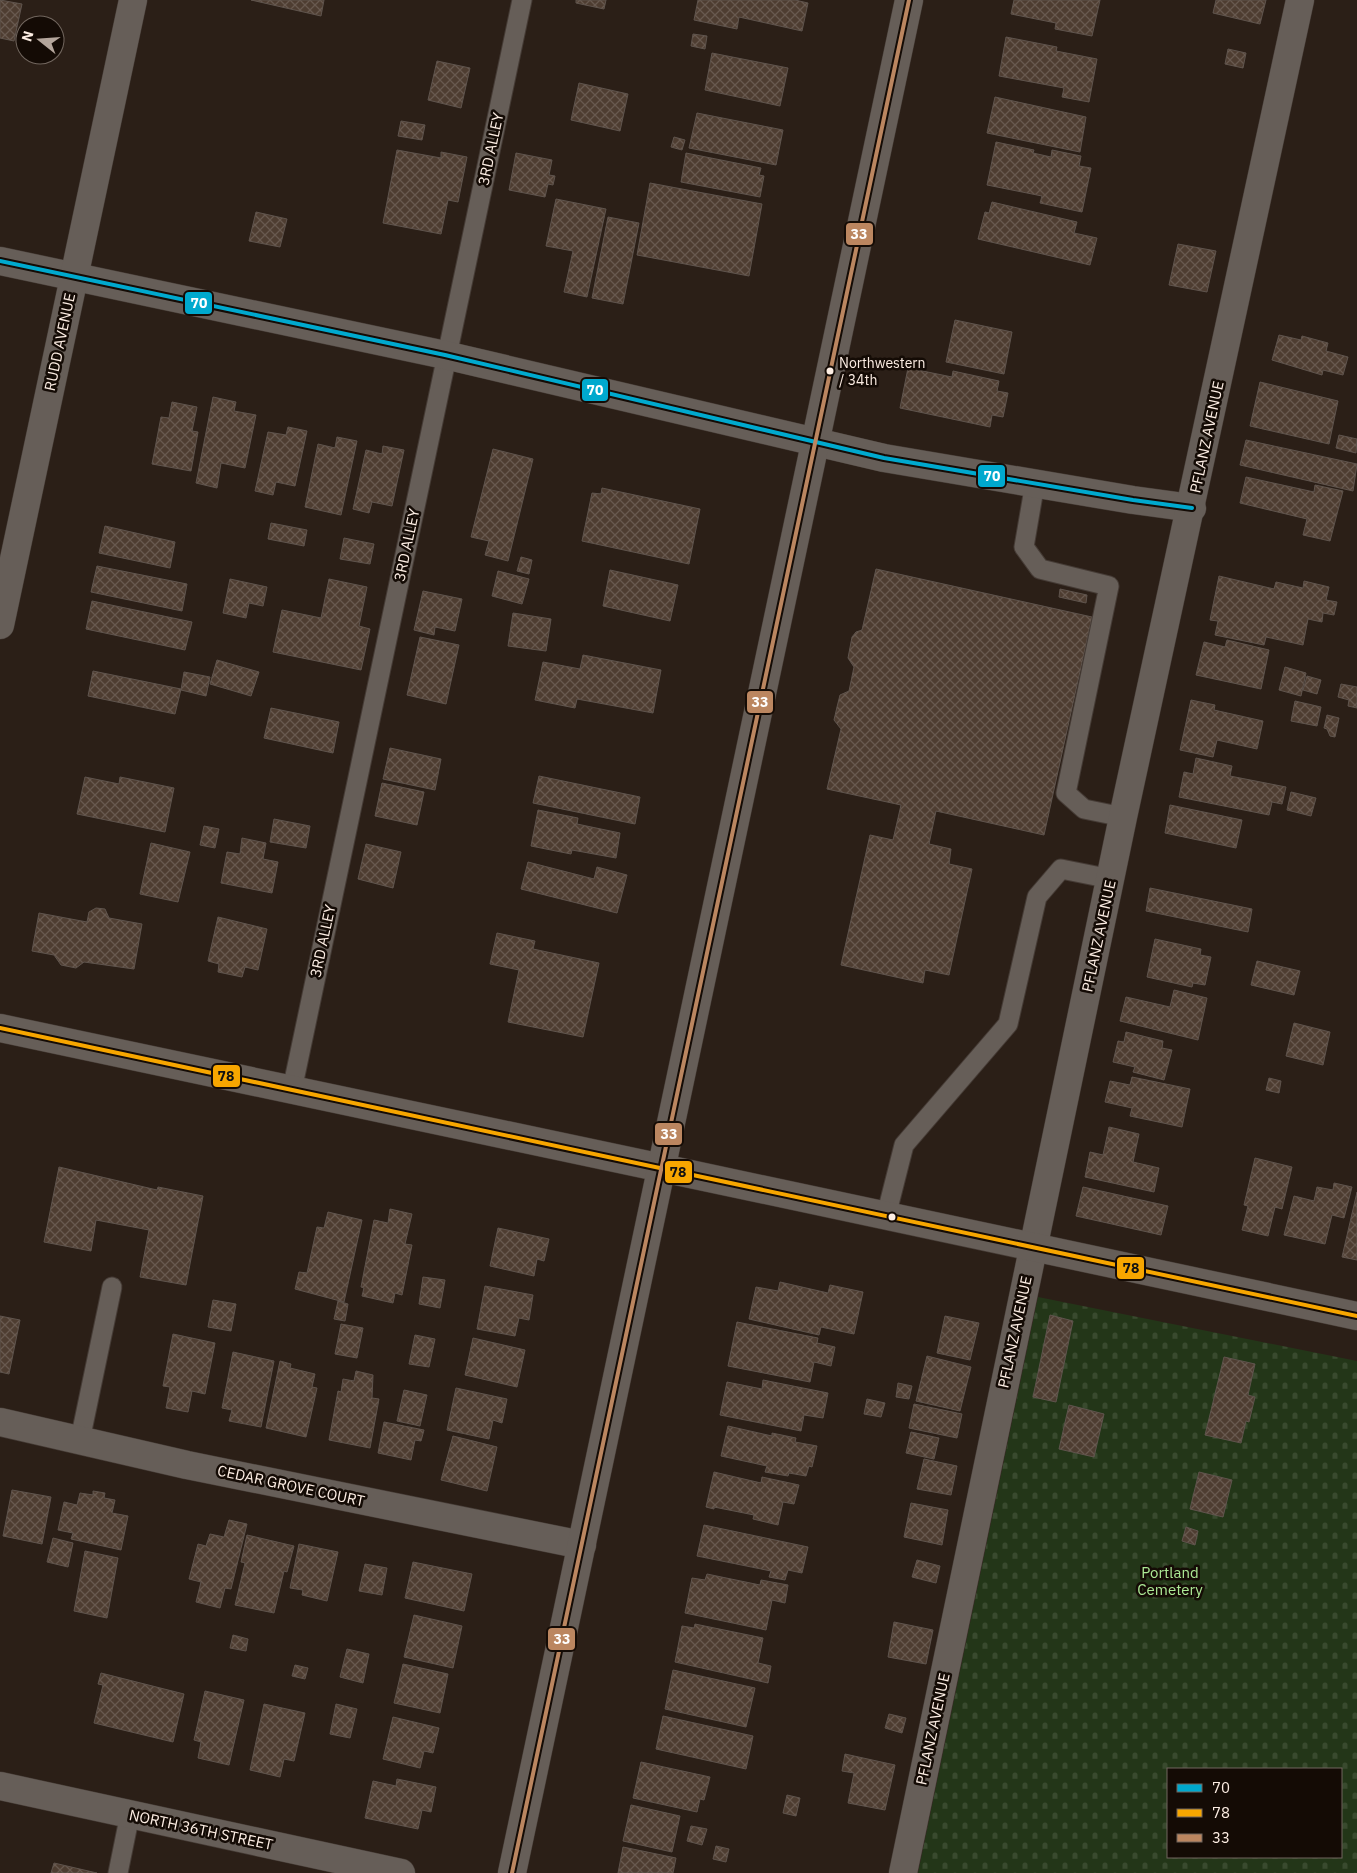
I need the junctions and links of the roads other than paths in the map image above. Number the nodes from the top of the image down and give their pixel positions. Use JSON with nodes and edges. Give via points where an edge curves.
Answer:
{"nodes":[{"id":1,"x":133,"y":0,"type":"edge"},
{"id":2,"x":522,"y":0,"type":"edge"},
{"id":3,"x":909,"y":0,"type":"edge"},
{"id":4,"x":1300,"y":0,"type":"edge"},
{"id":5,"x":0,"y":261,"type":"edge"},
{"id":6,"x":74,"y":276,"type":"junction"},
{"id":7,"x":446,"y":355,"type":"junction"},
{"id":8,"x":816,"y":442,"type":"junction"},
{"id":9,"x":1035,"y":484,"type":"junction"},
{"id":10,"x":1192,"y":508,"type":"junction"},
{"id":11,"x":0,"y":625,"type":"edge"},
{"id":12,"x":1123,"y":817,"type":"junction"},
{"id":13,"x":1110,"y":879,"type":"junction"},
{"id":14,"x":0,"y":1028,"type":"edge"},
{"id":15,"x":292,"y":1090,"type":"junction"},
{"id":16,"x":662,"y":1168,"type":"junction"},
{"id":17,"x":886,"y":1216,"type":"junction"},
{"id":18,"x":1033,"y":1248,"type":"junction"},
{"id":19,"x":112,"y":1287,"type":"dead end"},
{"id":20,"x":1357,"y":1316,"type":"edge"},
{"id":21,"x":0,"y":1422,"type":"edge"},
{"id":22,"x":80,"y":1440,"type":"junction"},
{"id":23,"x":582,"y":1545,"type":"junction"},
{"id":24,"x":0,"y":1786,"type":"edge"},
{"id":25,"x":130,"y":1814,"type":"junction"},
{"id":26,"x":118,"y":1873,"type":"edge"},
{"id":27,"x":401,"y":1873,"type":"edge"},
{"id":28,"x":512,"y":1873,"type":"edge"},
{"id":29,"x":904,"y":1873,"type":"edge"}],
"edges":[{"from":1,"to":6,"type":"street","name":"RUDD AVENUE"},
{"from":2,"to":7,"type":"lane","name":"3RD ALLEY"},
{"from":3,"to":8,"type":"street"},
{"from":4,"to":10,"type":"street","name":"PFLANZ AVENUE"},
{"from":5,"to":6,"type":"street"},
{"from":6,"to":7,"type":"street"},
{"from":6,"to":11,"type":"street","name":"RUDD AVENUE"},
{"from":7,"to":8,"type":"street"},
{"from":7,"to":15,"type":"lane","name":"3RD ALLEY"},
{"from":8,"to":9,"type":"street","via":[[884,458]]},
{"from":8,"to":16,"type":"street"},
{"from":9,"to":10,"type":"street"},
{"from":9,"to":12,"type":"lane","via":[[1024,547],[1040,569],[1109,586],[1066,793],[1084,809]]},
{"from":10,"to":12,"type":"street","name":"PFLANZ AVENUE"},
{"from":12,"to":13,"type":"street","name":"PFLANZ AVENUE"},
{"from":13,"to":17,"type":"lane","via":[[1061,869],[1038,898],[1008,1024],[904,1145]]},
{"from":13,"to":18,"type":"street","name":"PFLANZ AVENUE"},
{"from":14,"to":15,"type":"street"},
{"from":15,"to":16,"type":"street"},
{"from":16,"to":17,"type":"street"},
{"from":16,"to":23,"type":"street"},
{"from":17,"to":18,"type":"street"},
{"from":18,"to":20,"type":"street"},
{"from":18,"to":29,"type":"street","name":"PFLANZ AVENUE"},
{"from":19,"to":22,"type":"lane"},
{"from":21,"to":22,"type":"street","name":"CEDAR GROVE COURT"},
{"from":22,"to":23,"type":"street","name":"CEDAR GROVE COURT","via":[[187,1465]]},
{"from":23,"to":28,"type":"street"},
{"from":24,"to":25,"type":"street","name":"NORTH 36TH STREET"},
{"from":25,"to":26,"type":"lane"},
{"from":25,"to":27,"type":"street","name":"NORTH 36TH STREET"}]}
